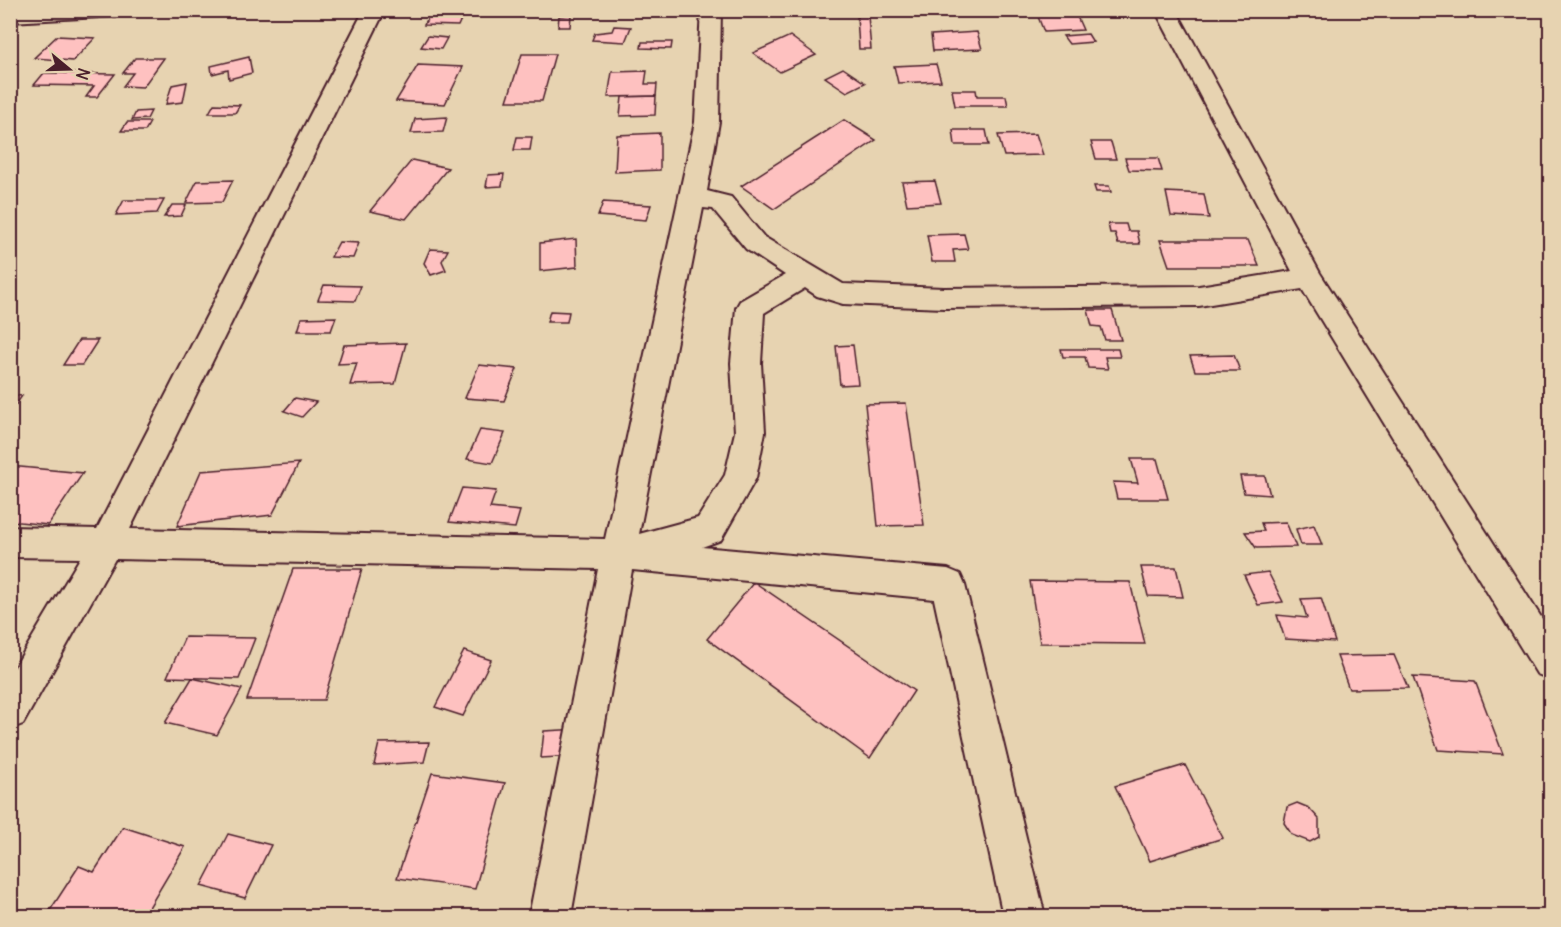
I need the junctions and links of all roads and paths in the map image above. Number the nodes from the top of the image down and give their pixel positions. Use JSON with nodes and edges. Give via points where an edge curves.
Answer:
{"nodes":[{"id":1,"x":118,"y":10,"type":"edge"},
{"id":2,"x":375,"y":10,"type":"edge"},
{"id":3,"x":711,"y":10,"type":"edge"},
{"id":4,"x":1165,"y":10,"type":"edge"},
{"id":5,"x":21,"y":16,"type":"edge"},
{"id":6,"x":10,"y":39,"type":"edge"},
{"id":7,"x":693,"y":200,"type":"junction"},
{"id":8,"x":806,"y":276,"type":"junction"},
{"id":9,"x":1309,"y":278,"type":"junction"},
{"id":10,"x":10,"y":542,"type":"edge"},
{"id":11,"x":106,"y":544,"type":"junction"},
{"id":12,"x":618,"y":554,"type":"junction"},
{"id":13,"x":1551,"y":662,"type":"edge"},
{"id":14,"x":10,"y":711,"type":"edge"},
{"id":15,"x":550,"y":916,"type":"edge"},
{"id":16,"x":1024,"y":916,"type":"edge"}],
"edges":[{"from":1,"to":5,"type":"street"},
{"from":2,"to":11,"type":"street"},
{"from":3,"to":7,"type":"street","via":[[707,122]]},
{"from":4,"to":9,"type":"street"},
{"from":5,"to":6,"type":"street"},
{"from":7,"to":8,"type":"street","via":[[719,201],[755,243]]},
{"from":7,"to":12,"type":"street"},
{"from":8,"to":9,"type":"street","via":[[843,294],[944,297],[1199,296]]},
{"from":8,"to":12,"type":"street","via":[[750,308],[746,363],[750,432],[740,478],[709,530]]},
{"from":9,"to":13,"type":"street"},
{"from":10,"to":11,"type":"street"},
{"from":11,"to":12,"type":"street"},
{"from":11,"to":14,"type":"street"},
{"from":12,"to":15,"type":"street"},
{"from":12,"to":16,"type":"street","via":[[948,585]]}]}
